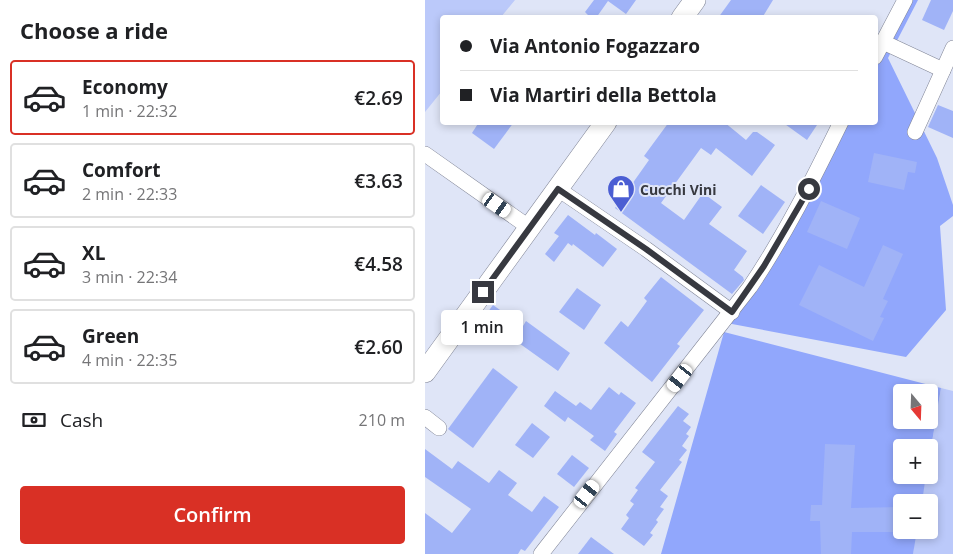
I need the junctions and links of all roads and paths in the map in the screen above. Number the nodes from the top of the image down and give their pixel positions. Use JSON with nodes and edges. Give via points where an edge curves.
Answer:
{"nodes":[{"id":1,"x":695,"y":0,"type":"edge"},
{"id":2,"x":905,"y":0,"type":"edge"},
{"id":3,"x":684,"y":15,"type":"edge"},
{"id":4,"x":883,"y":42,"type":"junction"},
{"id":5,"x":953,"y":48,"type":"edge"},
{"id":6,"x":878,"y":51,"type":"edge"},
{"id":7,"x":943,"y":70,"type":"junction"},
{"id":8,"x":604,"y":125,"type":"edge"},
{"id":9,"x":840,"y":125,"type":"edge"},
{"id":10,"x":915,"y":132,"type":"dead end"},
{"id":11,"x":425,"y":154,"type":"edge"},
{"id":12,"x":558,"y":189,"type":"junction"},
{"id":13,"x":530,"y":228,"type":"junction"},
{"id":14,"x":732,"y":312,"type":"junction"},
{"id":15,"x":425,"y":372,"type":"edge"},
{"id":16,"x":425,"y":417,"type":"edge"},
{"id":17,"x":439,"y":428,"type":"dead end"},
{"id":18,"x":541,"y":554,"type":"edge"}],
"edges":[{"from":1,"to":3,"type":"main road"},
{"from":2,"to":4,"type":"street"},
{"from":4,"to":6,"type":"street"},
{"from":4,"to":7,"type":"street"},
{"from":5,"to":7,"type":"street"},
{"from":7,"to":10,"type":"street"},
{"from":8,"to":12,"type":"main road"},
{"from":9,"to":14,"type":"street","via":[[809,189]]},
{"from":11,"to":13,"type":"street"},
{"from":12,"to":13,"type":"main road"},
{"from":12,"to":14,"type":"street"},
{"from":13,"to":15,"type":"main road"},
{"from":14,"to":18,"type":"street"},
{"from":16,"to":17,"type":"street"}]}
